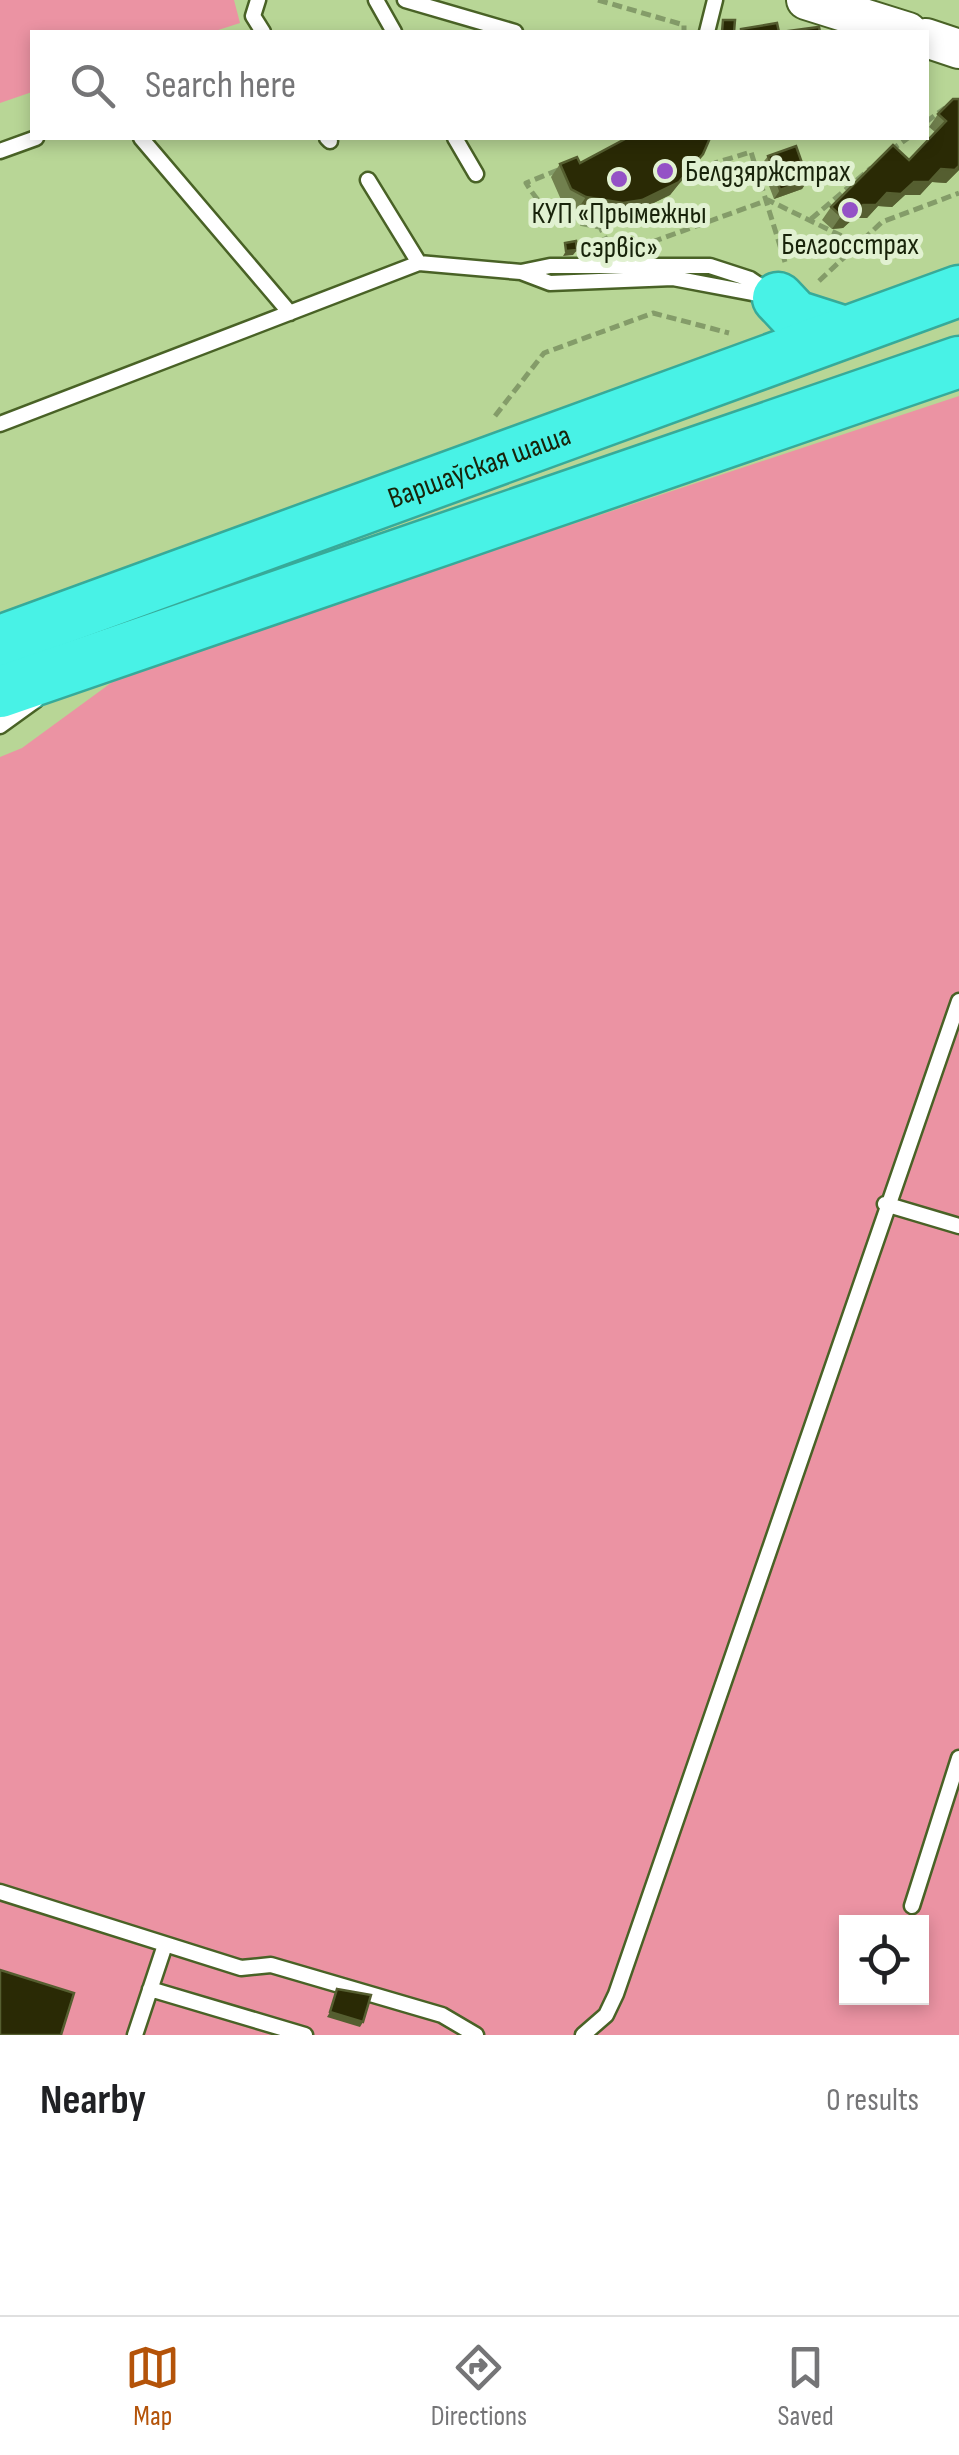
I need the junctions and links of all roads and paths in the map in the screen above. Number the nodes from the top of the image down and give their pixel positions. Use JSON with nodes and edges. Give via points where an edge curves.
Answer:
{"nodes":[{"id":1,"x":258,"y":0,"type":"edge"},
{"id":2,"x":376,"y":0,"type":"edge"},
{"id":3,"x":405,"y":0,"type":"edge"},
{"id":4,"x":598,"y":0,"type":"edge"},
{"id":5,"x":715,"y":0,"type":"edge"},
{"id":6,"x":806,"y":0,"type":"edge"},
{"id":7,"x":263,"y":30,"type":"edge"},
{"id":8,"x":393,"y":30,"type":"edge"},
{"id":9,"x":508,"y":30,"type":"edge"},
{"id":10,"x":684,"y":30,"type":"edge"},
{"id":11,"x":708,"y":30,"type":"edge"},
{"id":12,"x":902,"y":30,"type":"edge"},
{"id":13,"x":929,"y":39,"type":"edge"},
{"id":14,"x":959,"y":49,"type":"edge"},
{"id":15,"x":948,"y":105,"type":"edge"},
{"id":16,"x":929,"y":120,"type":"edge"},
{"id":17,"x":30,"y":140,"type":"edge"},
{"id":18,"x":143,"y":140,"type":"edge"},
{"id":19,"x":456,"y":140,"type":"edge"},
{"id":20,"x":906,"y":140,"type":"edge"},
{"id":21,"x":0,"y":151,"type":"edge"},
{"id":22,"x":575,"y":164,"type":"edge"},
{"id":23,"x":476,"y":174,"type":"dead end"},
{"id":24,"x":368,"y":180,"type":"dead end"},
{"id":25,"x":705,"y":182,"type":"dead end"},
{"id":26,"x":959,"y":193,"type":"edge"},
{"id":27,"x":768,"y":200,"type":"junction"},
{"id":28,"x":810,"y":220,"type":"junction"},
{"id":29,"x":648,"y":243,"type":"dead end"},
{"id":30,"x":858,"y":244,"type":"junction"},
{"id":31,"x":612,"y":256,"type":"dead end"},
{"id":32,"x":418,"y":262,"type":"junction"},
{"id":33,"x":794,"y":288,"type":"junction"},
{"id":34,"x":959,"y":291,"type":"edge"},
{"id":35,"x":290,"y":313,"type":"junction"},
{"id":36,"x":845,"y":332,"type":"junction"},
{"id":37,"x":735,"y":335,"type":"dead end"},
{"id":38,"x":959,"y":362,"type":"edge"},
{"id":39,"x":0,"y":424,"type":"edge"},
{"id":40,"x":509,"y":436,"type":"junction"},
{"id":41,"x":549,"y":503,"type":"junction"},
{"id":42,"x":0,"y":641,"type":"edge"},
{"id":43,"x":92,"y":660,"type":"junction"},
{"id":44,"x":0,"y":692,"type":"edge"},
{"id":45,"x":0,"y":726,"type":"edge"},
{"id":46,"x":959,"y":1001,"type":"edge"},
{"id":47,"x":885,"y":1204,"type":"junction"},
{"id":48,"x":959,"y":1226,"type":"edge"},
{"id":49,"x":959,"y":1758,"type":"edge"},
{"id":50,"x":0,"y":1892,"type":"edge"},
{"id":51,"x":912,"y":1906,"type":"dead end"},
{"id":52,"x":165,"y":1945,"type":"junction"},
{"id":53,"x":150,"y":1989,"type":"junction"},
{"id":54,"x":135,"y":2035,"type":"edge"},
{"id":55,"x":305,"y":2035,"type":"edge"},
{"id":56,"x":476,"y":2035,"type":"edge"},
{"id":57,"x":583,"y":2035,"type":"edge"}],
"edges":[{"from":1,"to":7,"type":"lane","via":[[253,16]]},
{"from":2,"to":8,"type":"lane"},
{"from":3,"to":9,"type":"lane"},
{"from":4,"to":10,"type":"path"},
{"from":5,"to":11,"type":"lane"},
{"from":6,"to":12,"type":"street"},
{"from":13,"to":14,"type":"street"},
{"from":15,"to":16,"type":"path"},
{"from":17,"to":21,"type":"lane"},
{"from":18,"to":35,"type":"lane"},
{"from":19,"to":23,"type":"lane"},
{"from":20,"to":28,"type":"path"},
{"from":22,"to":31,"type":"path","via":[[526,183],[540,208],[559,220],[600,227]]},
{"from":24,"to":32,"type":"lane"},
{"from":25,"to":27,"type":"path","via":[[715,164],[751,152]]},
{"from":26,"to":30,"type":"path","via":[[882,222]]},
{"from":27,"to":28,"type":"path"},
{"from":27,"to":29,"type":"path"},
{"from":27,"to":33,"type":"path"},
{"from":28,"to":30,"type":"path"},
{"from":30,"to":33,"type":"path"},
{"from":32,"to":33,"type":"lane","via":[[521,272],[550,266],[710,266]]},
{"from":32,"to":35,"type":"lane"},
{"from":33,"to":36,"type":"highway","via":[[795,316]]},
{"from":34,"to":36,"type":"highway","name":"Варшаўская шаша"},
{"from":35,"to":39,"type":"lane"},
{"from":36,"to":40,"type":"highway","name":"Варшаўская шаша"},
{"from":37,"to":40,"type":"path","via":[[653,313],[544,352]]},
{"from":38,"to":41,"type":"highway","name":"Варшаўская шаша"},
{"from":40,"to":41,"type":"highway"},
{"from":40,"to":42,"type":"highway","name":"Варшаўская шаша"},
{"from":41,"to":43,"type":"highway","name":"Варшаўская шаша"},
{"from":43,"to":44,"type":"highway","name":"Варшаўская шаша"},
{"from":43,"to":45,"type":"lane"},
{"from":46,"to":47,"type":"lane"},
{"from":47,"to":48,"type":"lane"},
{"from":47,"to":57,"type":"lane","via":[[616,1994],[606,2015]]},
{"from":49,"to":51,"type":"lane"},
{"from":50,"to":52,"type":"lane"},
{"from":52,"to":53,"type":"lane"},
{"from":52,"to":56,"type":"lane","via":[[242,1968],[271,1965],[442,2015]]},
{"from":53,"to":54,"type":"lane"},
{"from":53,"to":55,"type":"lane"}]}
